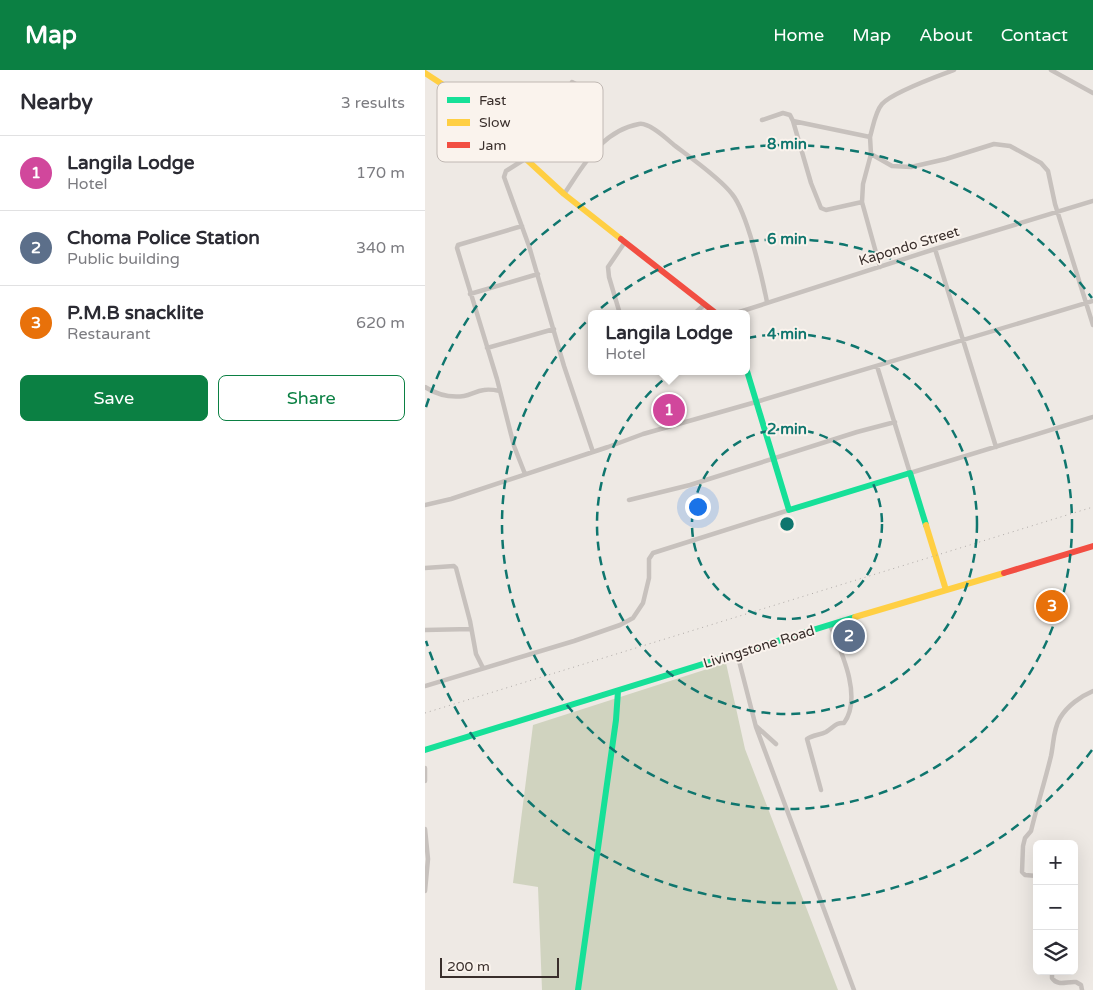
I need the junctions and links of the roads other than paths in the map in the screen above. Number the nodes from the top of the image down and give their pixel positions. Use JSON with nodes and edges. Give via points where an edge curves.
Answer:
{"nodes":[{"id":1,"x":953,"y":70,"type":"edge"},
{"id":2,"x":1051,"y":70,"type":"edge"},
{"id":3,"x":425,"y":73,"type":"edge"},
{"id":4,"x":439,"y":82,"type":"edge"},
{"id":5,"x":1093,"y":94,"type":"edge"},
{"id":6,"x":762,"y":120,"type":"dead end"},
{"id":7,"x":793,"y":121,"type":"junction"},
{"id":8,"x":870,"y":137,"type":"junction"},
{"id":9,"x":603,"y":141,"type":"edge"},
{"id":10,"x":871,"y":154,"type":"junction"},
{"id":11,"x":520,"y":162,"type":"edge"},
{"id":12,"x":528,"y":162,"type":"edge"},
{"id":13,"x":585,"y":162,"type":"edge"},
{"id":14,"x":564,"y":194,"type":"junction"},
{"id":15,"x":1093,"y":201,"type":"edge"},
{"id":16,"x":862,"y":202,"type":"junction"},
{"id":17,"x":1058,"y":212,"type":"junction"},
{"id":18,"x":522,"y":226,"type":"junction"},
{"id":19,"x":625,"y":242,"type":"junction"},
{"id":20,"x":935,"y":249,"type":"junction"},
{"id":21,"x":880,"y":267,"type":"junction"},
{"id":22,"x":537,"y":274,"type":"junction"},
{"id":23,"x":470,"y":294,"type":"junction"},
{"id":24,"x":1093,"y":301,"type":"edge"},
{"id":25,"x":767,"y":302,"type":"junction"},
{"id":26,"x":1087,"y":303,"type":"junction"},
{"id":27,"x":704,"y":305,"type":"junction"},
{"id":28,"x":619,"y":310,"type":"edge"},
{"id":29,"x":698,"y":310,"type":"edge"},
{"id":30,"x":711,"y":310,"type":"edge"},
{"id":31,"x":744,"y":310,"type":"edge"},
{"id":32,"x":1093,"y":326,"type":"edge"},
{"id":33,"x":554,"y":329,"type":"junction"},
{"id":34,"x":964,"y":340,"type":"junction"},
{"id":35,"x":487,"y":348,"type":"junction"},
{"id":36,"x":877,"y":366,"type":"junction"},
{"id":37,"x":748,"y":375,"type":"edge"},
{"id":38,"x":425,"y":387,"type":"edge"},
{"id":39,"x":500,"y":391,"type":"junction"},
{"id":40,"x":756,"y":402,"type":"junction"},
{"id":41,"x":1093,"y":417,"type":"edge"},
{"id":42,"x":895,"y":422,"type":"junction"},
{"id":43,"x":995,"y":447,"type":"junction"},
{"id":44,"x":593,"y":452,"type":"junction"},
{"id":45,"x":773,"y":459,"type":"junction"},
{"id":46,"x":525,"y":474,"type":"junction"},
{"id":47,"x":910,"y":474,"type":"junction"},
{"id":48,"x":629,"y":500,"type":"dead end"},
{"id":49,"x":425,"y":506,"type":"edge"},
{"id":50,"x":789,"y":510,"type":"junction"},
{"id":51,"x":1093,"y":546,"type":"edge"},
{"id":52,"x":425,"y":568,"type":"edge"},
{"id":53,"x":946,"y":590,"type":"junction"},
{"id":54,"x":829,"y":625,"type":"junction"},
{"id":55,"x":425,"y":630,"type":"edge"},
{"id":56,"x":471,"y":630,"type":"junction"},
{"id":57,"x":737,"y":652,"type":"junction"},
{"id":58,"x":483,"y":668,"type":"junction"},
{"id":59,"x":425,"y":686,"type":"edge"},
{"id":60,"x":618,"y":691,"type":"junction"},
{"id":61,"x":1093,"y":691,"type":"edge"},
{"id":62,"x":755,"y":725,"type":"junction"},
{"id":63,"x":776,"y":744,"type":"dead end"},
{"id":64,"x":425,"y":750,"type":"edge"},
{"id":65,"x":425,"y":768,"type":"edge"},
{"id":66,"x":425,"y":781,"type":"edge"},
{"id":67,"x":821,"y":790,"type":"dead end"},
{"id":68,"x":425,"y":830,"type":"edge"},
{"id":69,"x":1033,"y":875,"type":"edge"},
{"id":70,"x":425,"y":891,"type":"edge"},
{"id":71,"x":1052,"y":975,"type":"edge"},
{"id":72,"x":578,"y":990,"type":"edge"},
{"id":73,"x":854,"y":990,"type":"edge"},
{"id":74,"x":1083,"y":990,"type":"edge"}],
"edges":[{"from":1,"to":8,"type":"street","via":[[884,102]]},
{"from":2,"to":5,"type":"street"},
{"from":3,"to":4,"type":"main road"},
{"from":6,"to":7,"type":"street","via":[[786,113]]},
{"from":7,"to":8,"type":"street"},
{"from":7,"to":16,"type":"street","via":[[821,208],[826,210]]},
{"from":8,"to":10,"type":"street"},
{"from":9,"to":25,"type":"street","via":[[621,130],[644,124],[732,194],[739,205]]},
{"from":10,"to":16,"type":"street"},
{"from":10,"to":17,"type":"street","via":[[892,166],[911,167],[994,144],[1010,146],[1045,166]]},
{"from":11,"to":18,"type":"street","via":[[504,176]]},
{"from":12,"to":14,"type":"main road"},
{"from":13,"to":14,"type":"street"},
{"from":14,"to":19,"type":"main road"},
{"from":15,"to":17,"type":"street","name":"Kapondo Street"},
{"from":16,"to":21,"type":"street"},
{"from":17,"to":20,"type":"street","name":"Kapondo Street"},
{"from":17,"to":26,"type":"street"},
{"from":18,"to":22,"type":"street"},
{"from":18,"to":23,"type":"street","via":[[457,246]]},
{"from":19,"to":27,"type":"main road"},
{"from":19,"to":28,"type":"street","via":[[608,267]]},
{"from":20,"to":21,"type":"street","name":"Kapondo Street"},
{"from":20,"to":34,"type":"street"},
{"from":21,"to":25,"type":"street","name":"Kapondo Street"},
{"from":22,"to":23,"type":"street"},
{"from":22,"to":33,"type":"street"},
{"from":23,"to":35,"type":"street"},
{"from":24,"to":26,"type":"street"},
{"from":25,"to":31,"type":"street","name":"Kapondo Street"},
{"from":26,"to":32,"type":"street"},
{"from":26,"to":34,"type":"street"},
{"from":27,"to":29,"type":"street"},
{"from":27,"to":30,"type":"main road"},
{"from":33,"to":35,"type":"street"},
{"from":33,"to":44,"type":"street"},
{"from":34,"to":36,"type":"street"},
{"from":34,"to":43,"type":"street"},
{"from":35,"to":39,"type":"street"},
{"from":36,"to":40,"type":"street"},
{"from":36,"to":42,"type":"street"},
{"from":37,"to":40,"type":"main road"},
{"from":38,"to":39,"type":"street","via":[[444,395]]},
{"from":39,"to":46,"type":"street"},
{"from":40,"to":44,"type":"street","via":[[643,434]]},
{"from":40,"to":45,"type":"main road"},
{"from":41,"to":43,"type":"street"},
{"from":42,"to":45,"type":"street"},
{"from":42,"to":47,"type":"street"},
{"from":43,"to":47,"type":"street"},
{"from":44,"to":46,"type":"street"},
{"from":45,"to":48,"type":"street"},
{"from":45,"to":50,"type":"main road"},
{"from":46,"to":49,"type":"street"},
{"from":47,"to":50,"type":"main road"},
{"from":47,"to":53,"type":"main road"},
{"from":50,"to":58,"type":"street","via":[[653,553],[649,559],[649,578],[643,603],[633,618],[620,625]]},
{"from":51,"to":53,"type":"main road","name":"Livingstone Road"},
{"from":52,"to":56,"type":"street","via":[[456,568]]},
{"from":53,"to":54,"type":"main road","name":"Livingstone Road"},
{"from":54,"to":57,"type":"main road","name":"Livingstone Road"},
{"from":54,"to":67,"type":"street","via":[[849,677],[851,703],[845,723],[807,739]]},
{"from":55,"to":56,"type":"street"},
{"from":56,"to":58,"type":"street"},
{"from":57,"to":60,"type":"main road","name":"Livingstone Road"},
{"from":57,"to":62,"type":"street"},
{"from":58,"to":59,"type":"street"},
{"from":60,"to":64,"type":"main road","name":"Livingstone Road"},
{"from":60,"to":72,"type":"main road"},
{"from":61,"to":69,"type":"street","via":[[1061,715],[1056,726],[1052,754],[1031,831],[1023,846],[1022,872]]},
{"from":62,"to":63,"type":"street"},
{"from":62,"to":73,"type":"street"},
{"from":65,"to":66,"type":"street"},
{"from":68,"to":70,"type":"street","via":[[428,860]]},
{"from":71,"to":74,"type":"street","via":[[1056,982],[1076,982]]}]}
